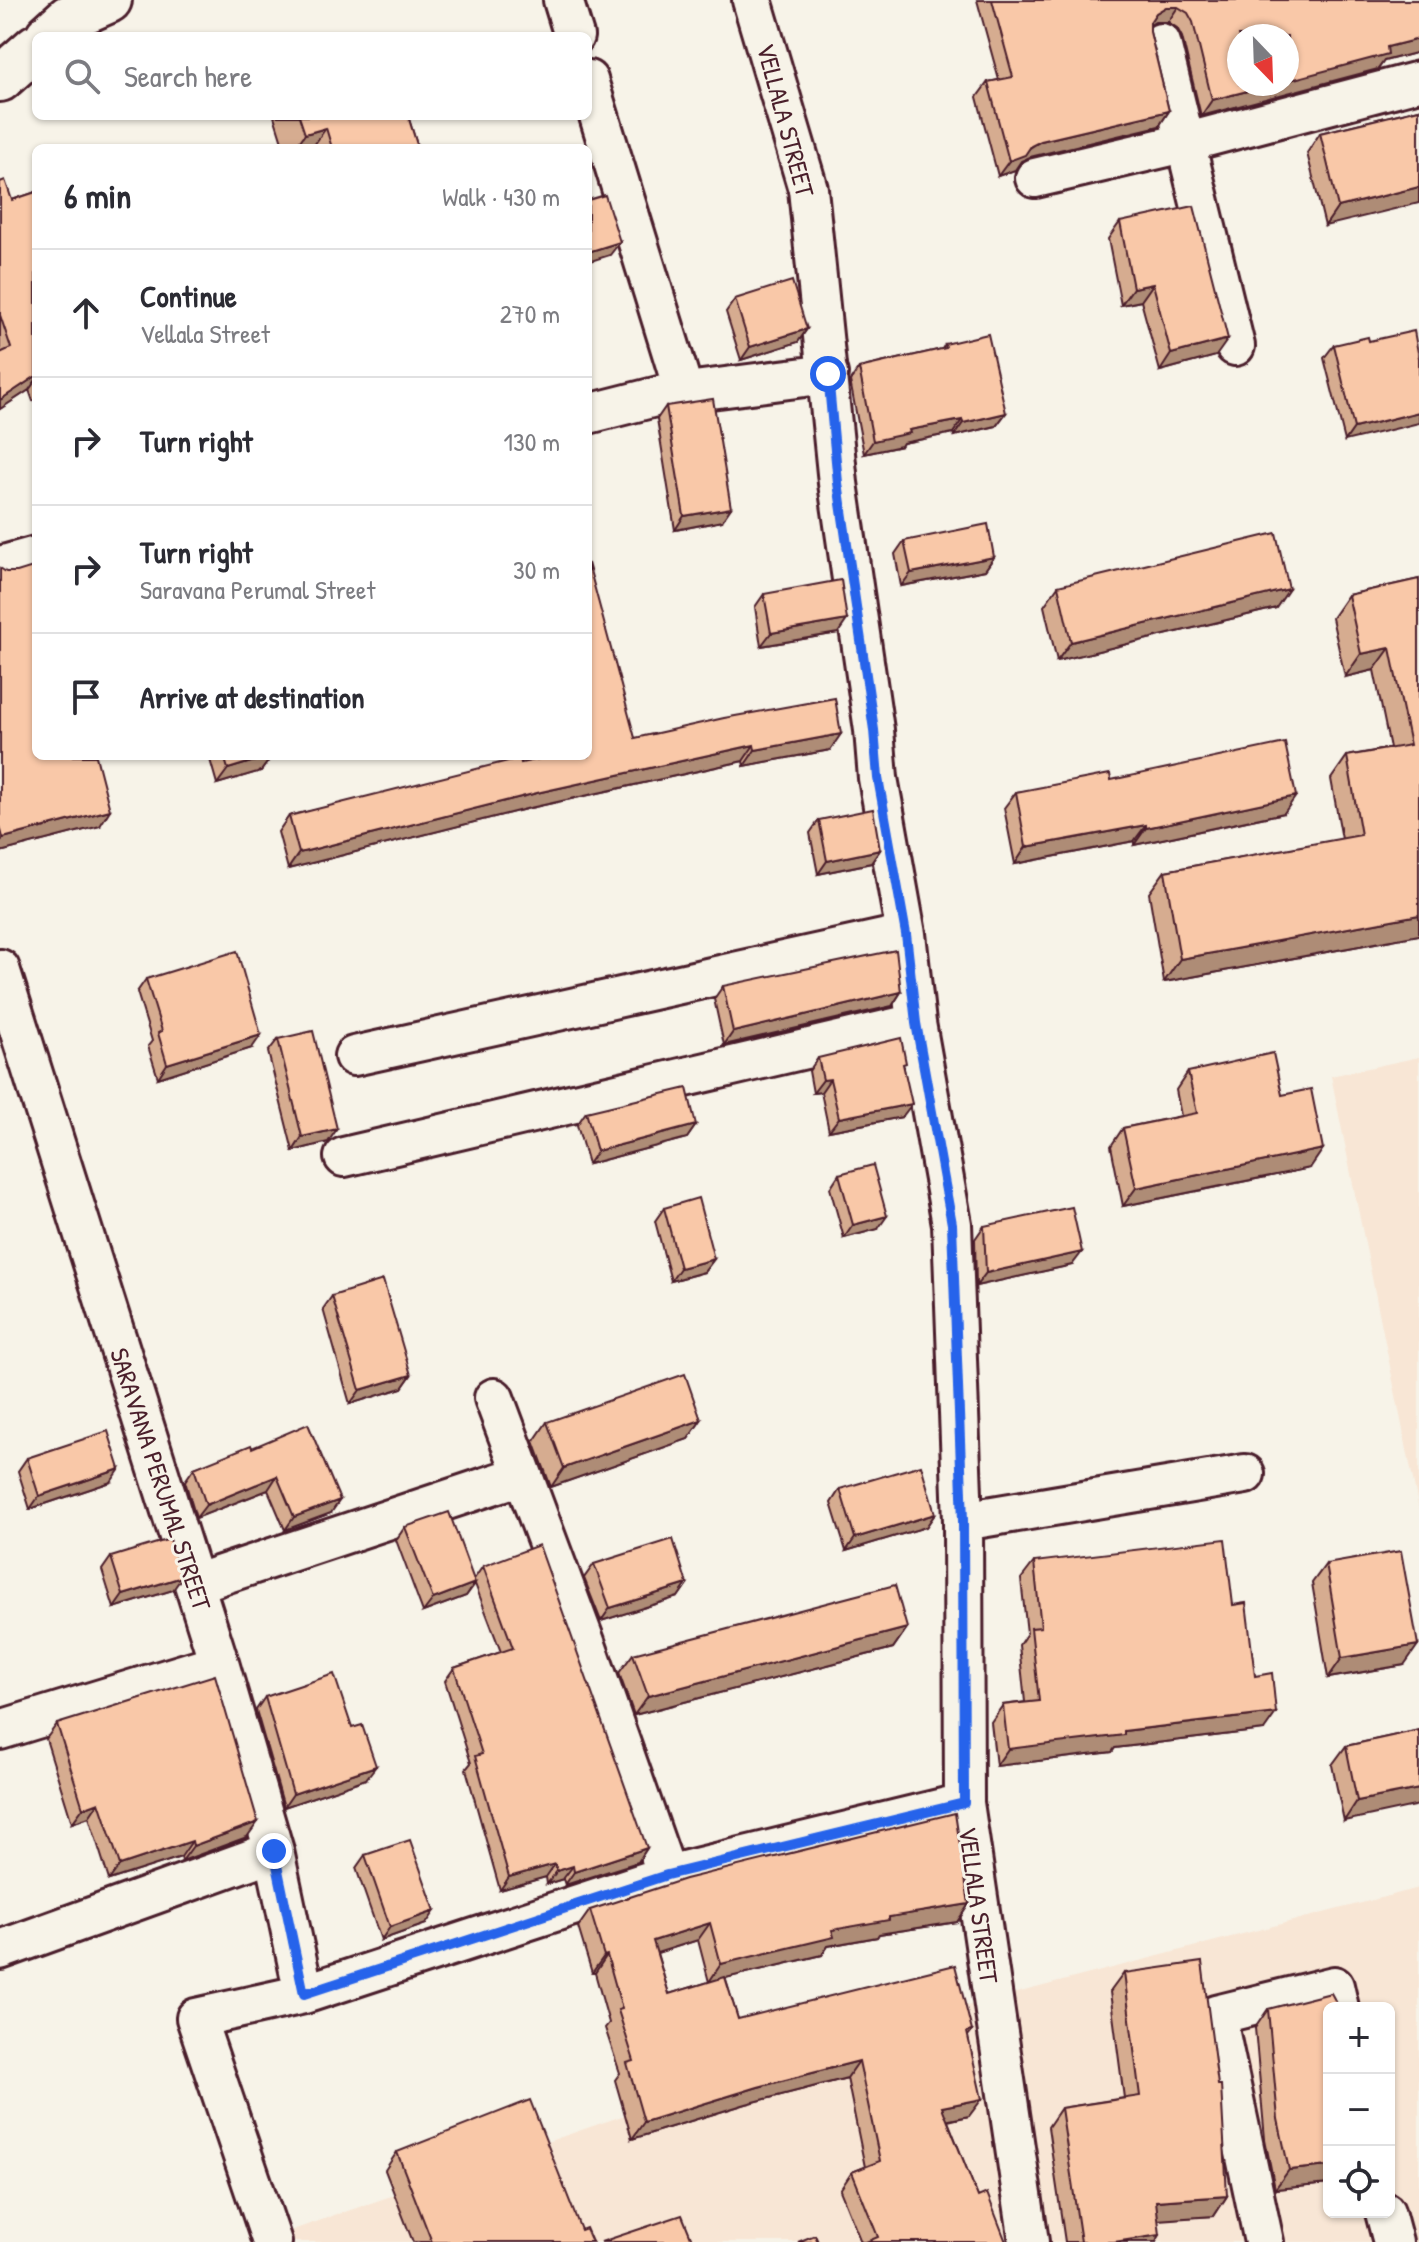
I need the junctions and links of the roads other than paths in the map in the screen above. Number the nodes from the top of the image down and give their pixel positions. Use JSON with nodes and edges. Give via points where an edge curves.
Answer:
{"nodes":[{"id":1,"x":109,"y":0,"type":"edge"},
{"id":2,"x":563,"y":0,"type":"edge"},
{"id":3,"x":752,"y":0,"type":"edge"},
{"id":4,"x":52,"y":32,"type":"edge"},
{"id":5,"x":573,"y":32,"type":"edge"},
{"id":6,"x":1161,"y":43,"type":"dead end"},
{"id":7,"x":32,"y":51,"type":"edge"},
{"id":8,"x":0,"y":79,"type":"edge"},
{"id":9,"x":1419,"y":81,"type":"edge"},
{"id":10,"x":592,"y":93,"type":"edge"},
{"id":11,"x":1184,"y":143,"type":"junction"},
{"id":12,"x":1035,"y":178,"type":"dead end"},
{"id":13,"x":1235,"y":346,"type":"dead end"},
{"id":14,"x":828,"y":374,"type":"junction"},
{"id":15,"x":684,"y":392,"type":"junction"},
{"id":16,"x":592,"y":413,"type":"edge"},
{"id":17,"x":32,"y":557,"type":"edge"},
{"id":18,"x":0,"y":566,"type":"edge"},
{"id":19,"x":906,"y":934,"type":"junction"},
{"id":20,"x":0,"y":969,"type":"edge"},
{"id":21,"x":916,"y":1023,"type":"junction"},
{"id":22,"x":354,"y":1056,"type":"dead end"},
{"id":23,"x":344,"y":1157,"type":"dead end"},
{"id":24,"x":494,"y":1398,"type":"dead end"},
{"id":25,"x":1245,"y":1474,"type":"dead end"},
{"id":26,"x":522,"y":1475,"type":"junction"},
{"id":27,"x":963,"y":1521,"type":"junction"},
{"id":28,"x":194,"y":1584,"type":"junction"},
{"id":29,"x":219,"y":1663,"type":"junction"},
{"id":30,"x":0,"y":1730,"type":"edge"},
{"id":31,"x":964,"y":1803,"type":"junction"},
{"id":32,"x":274,"y":1851,"type":"junction"},
{"id":33,"x":667,"y":1875,"type":"junction"},
{"id":34,"x":0,"y":1950,"type":"edge"},
{"id":35,"x":304,"y":1994,"type":"junction"},
{"id":36,"x":1338,"y":2002,"type":"edge"},
{"id":37,"x":1387,"y":2218,"type":"edge"},
{"id":38,"x":272,"y":2242,"type":"edge"},
{"id":39,"x":1029,"y":2242,"type":"edge"},
{"id":40,"x":1264,"y":2242,"type":"edge"},
{"id":41,"x":1393,"y":2242,"type":"edge"}],
"edges":[{"from":1,"to":4,"type":"main road","via":[[68,18]]},
{"from":2,"to":5,"type":"street"},
{"from":3,"to":14,"type":"street","name":"VELLALA STREET","via":[[808,189]]},
{"from":6,"to":11,"type":"street"},
{"from":7,"to":8,"type":"main road"},
{"from":9,"to":11,"type":"street"},
{"from":10,"to":15,"type":"street"},
{"from":11,"to":12,"type":"street"},
{"from":11,"to":13,"type":"street"},
{"from":14,"to":15,"type":"street"},
{"from":14,"to":19,"type":"street","name":"VELLALA STREET","via":[[878,778]]},
{"from":15,"to":16,"type":"street"},
{"from":17,"to":18,"type":"street"},
{"from":19,"to":21,"type":"street","name":"VELLALA STREET"},
{"from":19,"to":22,"type":"street"},
{"from":20,"to":28,"type":"street","name":"SARAVANA PERUMAL STREET"},
{"from":21,"to":23,"type":"street"},
{"from":21,"to":27,"type":"street","name":"VELLALA STREET","via":[[952,1224]]},
{"from":24,"to":26,"type":"street"},
{"from":25,"to":27,"type":"street"},
{"from":26,"to":28,"type":"street"},
{"from":26,"to":33,"type":"street"},
{"from":27,"to":31,"type":"street","name":"VELLALA STREET"},
{"from":28,"to":29,"type":"street","name":"SARAVANA PERUMAL STREET"},
{"from":29,"to":30,"type":"street"},
{"from":29,"to":32,"type":"street","name":"SARAVANA PERUMAL STREET"},
{"from":31,"to":33,"type":"street"},
{"from":31,"to":39,"type":"street","name":"VELLALA STREET"},
{"from":32,"to":34,"type":"street"},
{"from":32,"to":35,"type":"street","name":"SARAVANA PERUMAL STREET"},
{"from":33,"to":35,"type":"street"},
{"from":35,"to":38,"type":"street","via":[[196,2018]]},
{"from":36,"to":40,"type":"street","via":[[1334,1986],[1216,2015]]},
{"from":37,"to":41,"type":"street"}]}
